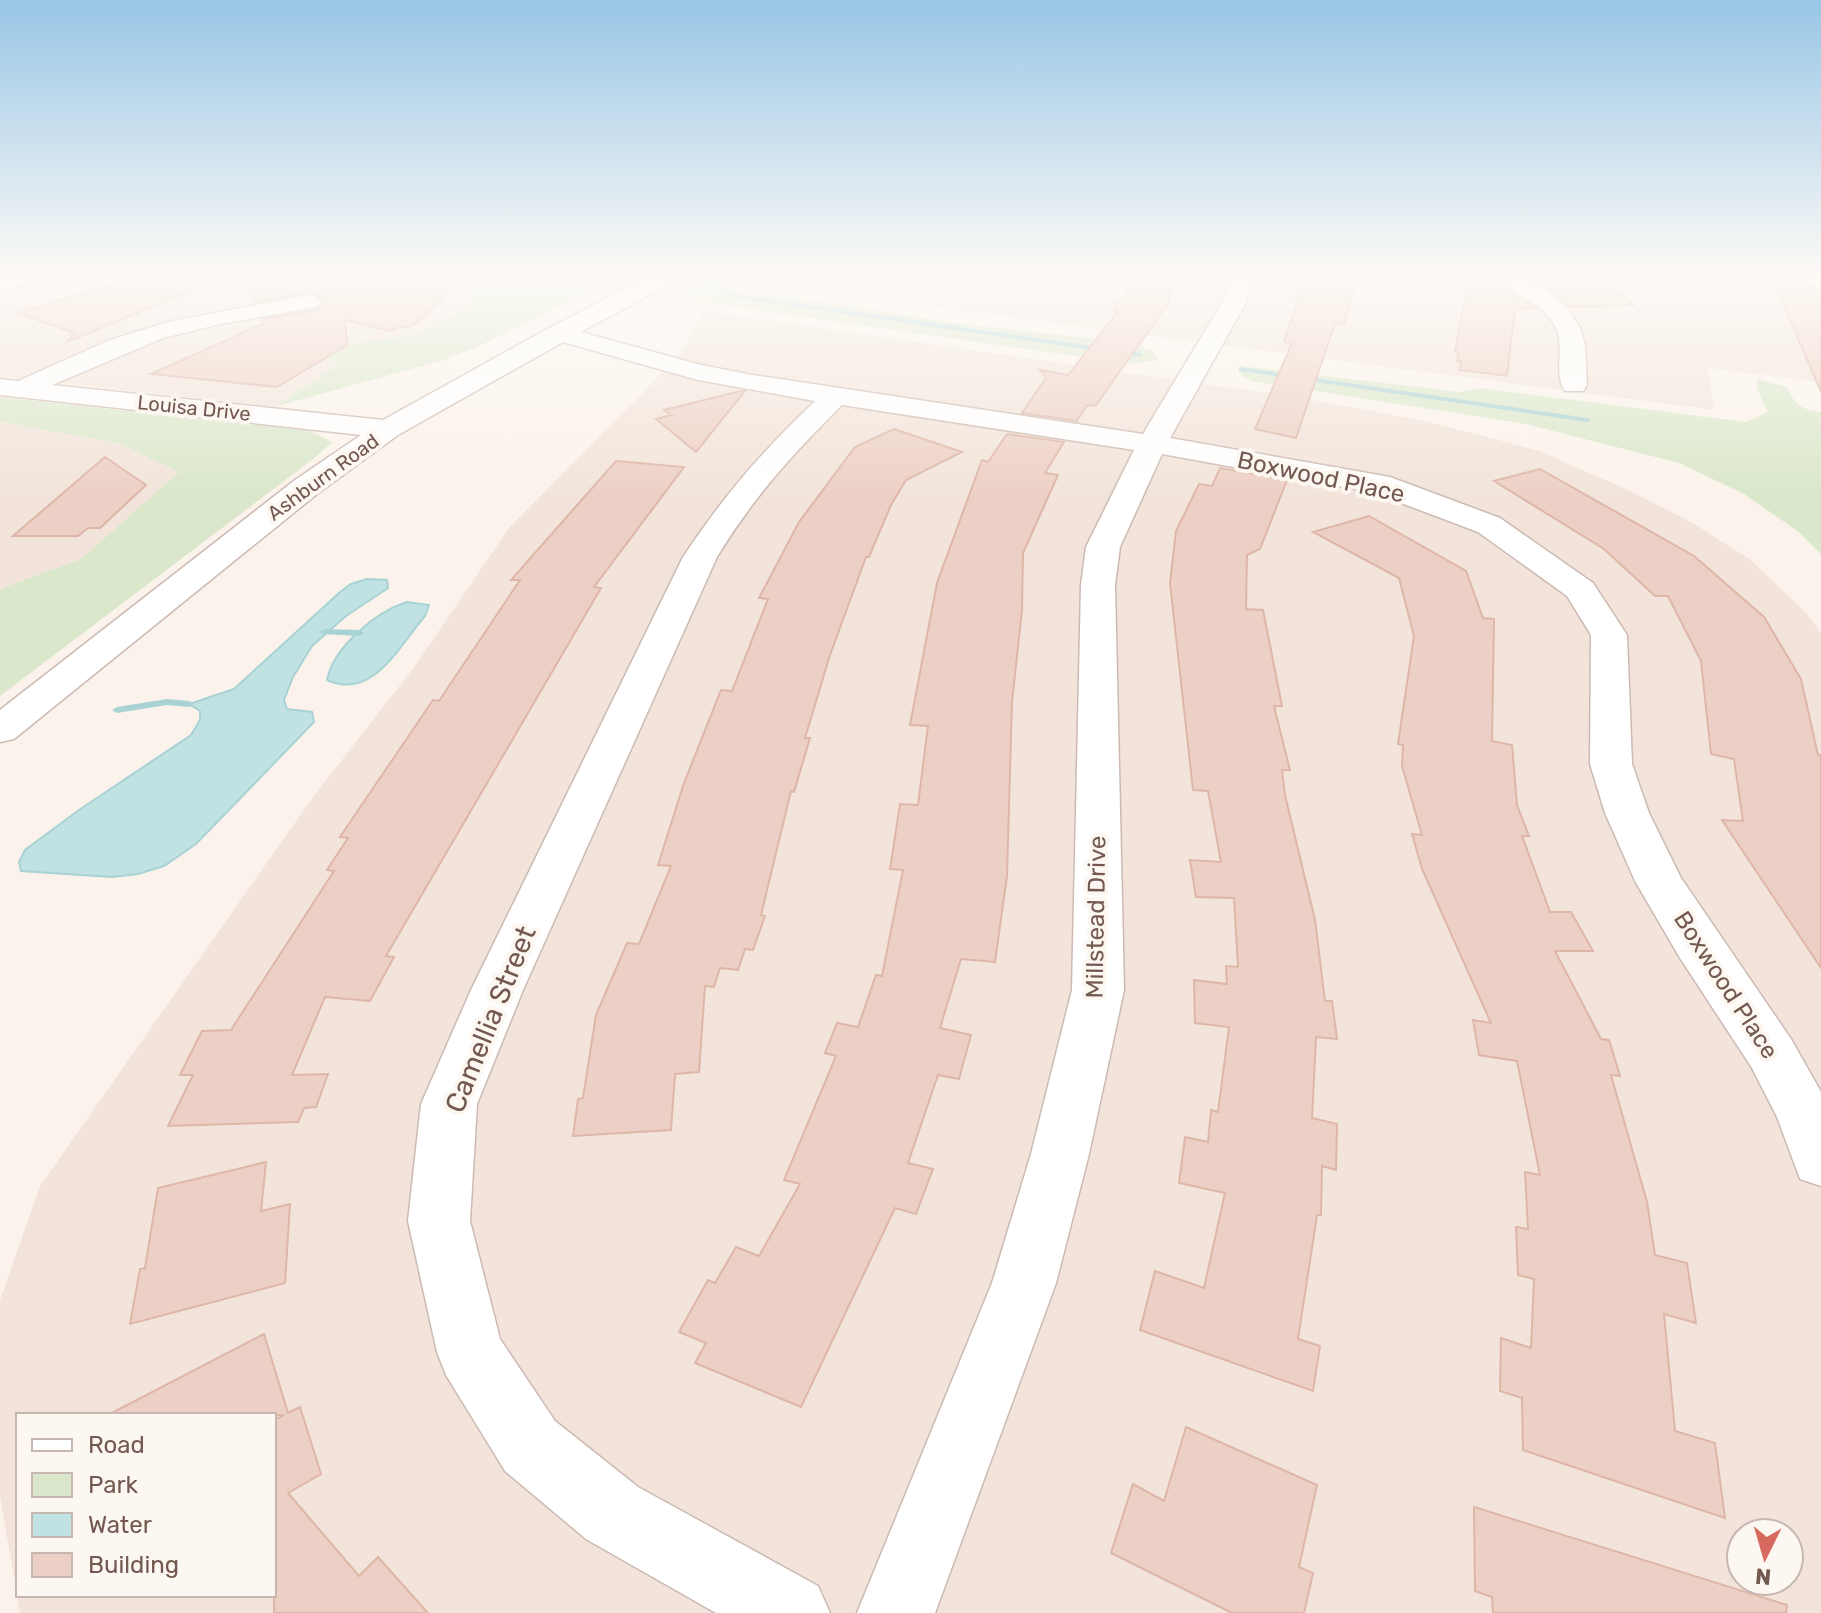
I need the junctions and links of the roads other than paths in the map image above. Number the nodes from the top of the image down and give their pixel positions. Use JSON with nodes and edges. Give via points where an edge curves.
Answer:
{"nodes":[{"id":1,"x":119,"y":346,"type":"edge"},
{"id":2,"x":534,"y":346,"type":"edge"},
{"id":3,"x":606,"y":346,"type":"edge"},
{"id":4,"x":1209,"y":346,"type":"edge"},
{"id":5,"x":1572,"y":346,"type":"edge"},
{"id":6,"x":1574,"y":385,"type":"dead end"},
{"id":7,"x":7,"y":392,"type":"edge"},
{"id":8,"x":836,"y":395,"type":"junction"},
{"id":9,"x":388,"y":429,"type":"junction"},
{"id":10,"x":1152,"y":444,"type":"junction"},
{"id":11,"x":0,"y":730,"type":"edge"},
{"id":12,"x":1821,"y":1161,"type":"edge"},
{"id":13,"x":791,"y":1613,"type":"edge"},
{"id":14,"x":896,"y":1613,"type":"edge"}],
"edges":[{"from":1,"to":7,"type":"street"},
{"from":2,"to":9,"type":"street","name":"Ashburn Road"},
{"from":3,"to":8,"type":"street","name":"Boxwood Place","via":[[698,372]]},
{"from":4,"to":10,"type":"street","name":"Millstead Drive"},
{"from":5,"to":6,"type":"street"},
{"from":7,"to":9,"type":"street","name":"Louisa Drive"},
{"from":8,"to":10,"type":"street","name":"Boxwood Place"},
{"from":8,"to":13,"type":"street","name":"Camellia Street","via":[[765,466],[700,557],[449,1104],[439,1221],[470,1352],[530,1446],[612,1513]]},
{"from":9,"to":11,"type":"street","name":"Ashburn Road","via":[[306,487]]},
{"from":10,"to":12,"type":"street","name":"Boxwood Place","via":[[1379,484],[1421,498],[1489,525],[1581,590],[1609,635],[1611,764],[1627,813],[1659,881],[1772,1054],[1805,1116]]},
{"from":10,"to":14,"type":"street","name":"Millstead Drive","via":[[1103,547],[1098,585],[1098,990],[1024,1283]]}]}
